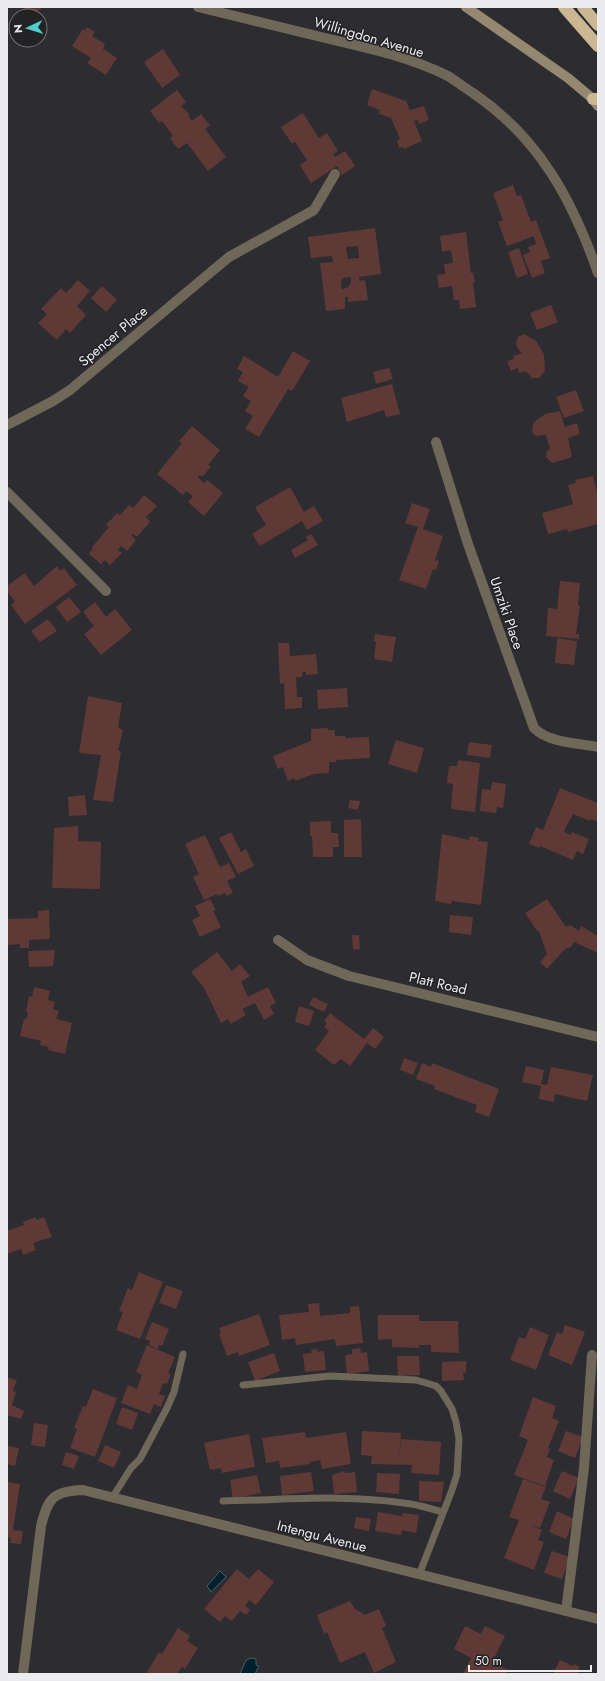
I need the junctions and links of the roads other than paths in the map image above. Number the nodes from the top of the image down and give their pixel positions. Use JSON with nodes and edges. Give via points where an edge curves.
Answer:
{"nodes":[{"id":1,"x":198,"y":7,"type":"edge"},
{"id":2,"x":466,"y":7,"type":"edge"},
{"id":3,"x":564,"y":7,"type":"edge"},
{"id":4,"x":583,"y":7,"type":"edge"},
{"id":5,"x":598,"y":25,"type":"edge"},
{"id":6,"x":598,"y":46,"type":"edge"},
{"id":7,"x":596,"y":101,"type":"edge"},
{"id":8,"x":336,"y":174,"type":"dead end"},
{"id":9,"x":598,"y":273,"type":"edge"},
{"id":10,"x":7,"y":425,"type":"edge"},
{"id":11,"x":436,"y":442,"type":"dead end"},
{"id":12,"x":7,"y":492,"type":"edge"},
{"id":13,"x":106,"y":591,"type":"dead end"},
{"id":14,"x":598,"y":747,"type":"edge"},
{"id":15,"x":278,"y":940,"type":"dead end"},
{"id":16,"x":598,"y":1037,"type":"edge"},
{"id":17,"x":183,"y":1354,"type":"dead end"},
{"id":18,"x":592,"y":1355,"type":"dead end"},
{"id":19,"x":243,"y":1385,"type":"dead end"},
{"id":20,"x":112,"y":1498,"type":"junction"},
{"id":21,"x":223,"y":1501,"type":"dead end"},
{"id":22,"x":443,"y":1512,"type":"junction"},
{"id":23,"x":418,"y":1575,"type":"junction"},
{"id":24,"x":566,"y":1611,"type":"junction"},
{"id":25,"x":598,"y":1619,"type":"edge"},
{"id":26,"x":23,"y":1674,"type":"edge"}],
"edges":[{"from":1,"to":9,"type":"street","name":"Willingdon Avenue","via":[[376,50],[448,77],[491,106],[536,151],[571,205]]},
{"from":2,"to":7,"type":"main road"},
{"from":3,"to":6,"type":"highway"},
{"from":4,"to":5,"type":"highway"},
{"from":8,"to":10,"type":"street","name":"Spencer Place","via":[[314,210],[229,257],[70,390]]},
{"from":11,"to":14,"type":"street","name":"Umziki Place","via":[[470,551],[534,728],[541,735]]},
{"from":12,"to":13,"type":"street"},
{"from":15,"to":16,"type":"street","name":"Platt Road","via":[[307,960],[349,976]]},
{"from":17,"to":20,"type":"lane","via":[[174,1392],[167,1408],[140,1459],[131,1468]]},
{"from":18,"to":24,"type":"street","via":[[584,1468]]},
{"from":19,"to":22,"type":"lane","via":[[330,1376],[416,1380],[436,1386],[447,1398],[452,1409],[459,1440],[457,1474]]},
{"from":20,"to":23,"type":"street","name":"Intengu Avenue"},
{"from":20,"to":26,"type":"street","name":"Intengu Avenue","via":[[83,1490],[61,1492],[52,1498],[46,1508],[41,1526]]},
{"from":21,"to":22,"type":"lane","via":[[344,1498],[406,1503]]},
{"from":22,"to":23,"type":"lane"},
{"from":23,"to":24,"type":"street","name":"Intengu Avenue"},
{"from":24,"to":25,"type":"street","name":"Intengu Avenue"}]}
